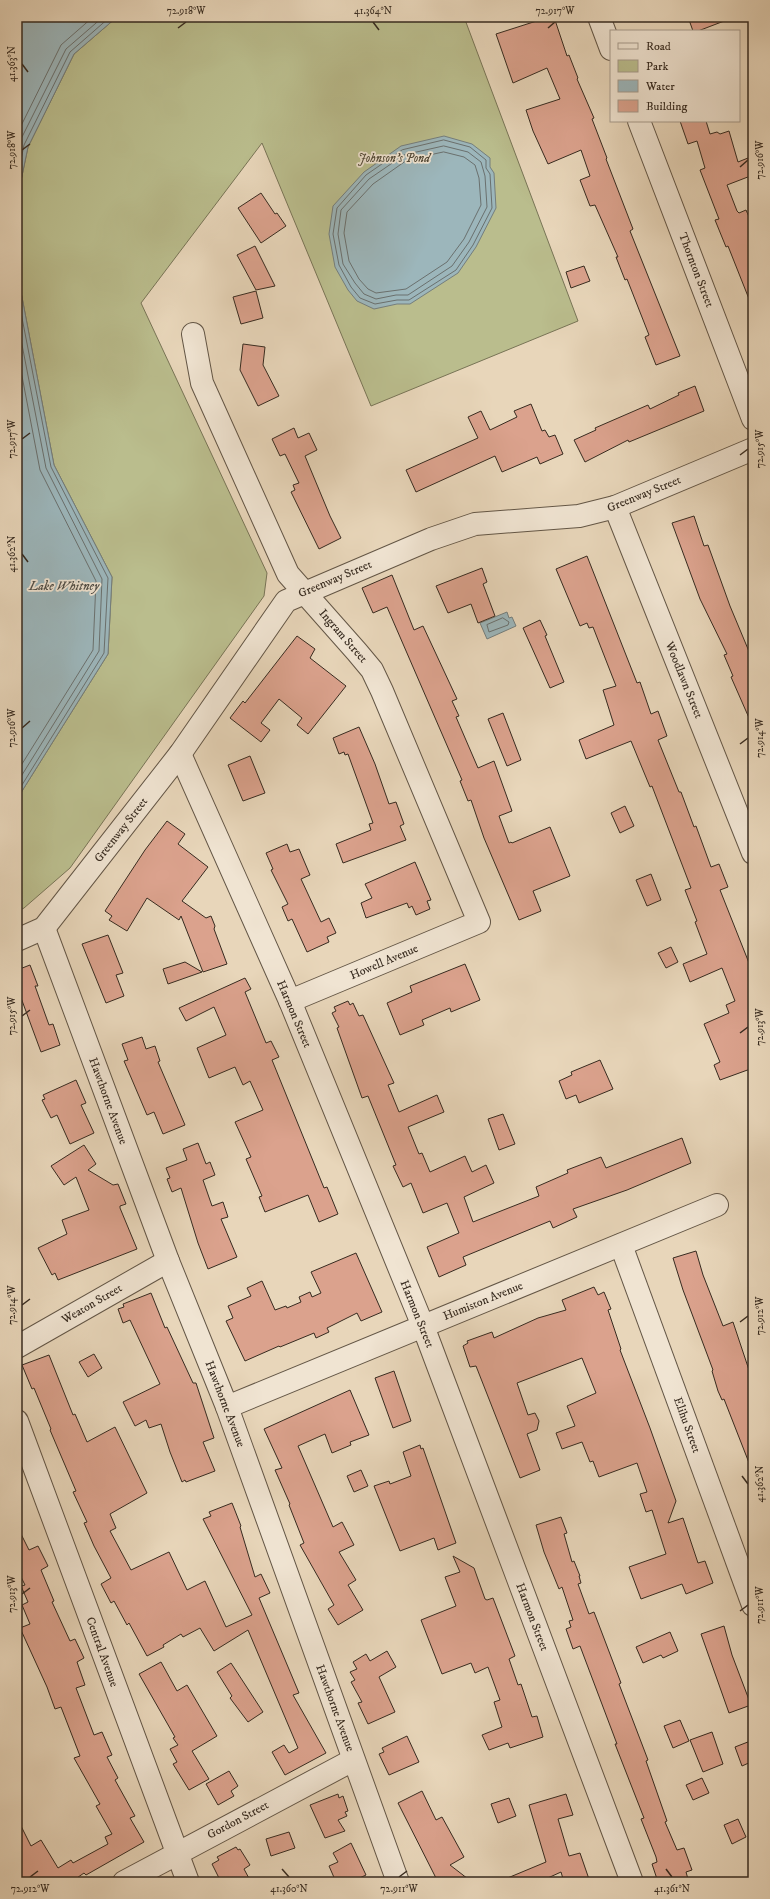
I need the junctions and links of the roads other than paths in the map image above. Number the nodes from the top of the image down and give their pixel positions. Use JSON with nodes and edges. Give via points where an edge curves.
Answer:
{"nodes":[{"id":1,"x":599,"y":17,"type":"edge"},
{"id":2,"x":610,"y":46,"type":"edge"},
{"id":3,"x":639,"y":122,"type":"edge"},
{"id":4,"x":193,"y":334,"type":"dead end"},
{"id":5,"x":753,"y":419,"type":"edge"},
{"id":6,"x":753,"y":449,"type":"edge"},
{"id":7,"x":615,"y":507,"type":"junction"},
{"id":8,"x":303,"y":592,"type":"junction"},
{"id":9,"x":180,"y":754,"type":"junction"},
{"id":10,"x":753,"y":853,"type":"edge"},
{"id":11,"x":479,"y":922,"type":"joint"},
{"id":12,"x":44,"y":928,"type":"junction"},
{"id":13,"x":17,"y":940,"type":"edge"},
{"id":14,"x":290,"y":1001,"type":"junction"},
{"id":15,"x":717,"y":1204,"type":"dead end"},
{"id":16,"x":621,"y":1245,"type":"junction"},
{"id":17,"x":168,"y":1261,"type":"junction"},
{"id":18,"x":423,"y":1326,"type":"junction"},
{"id":19,"x":17,"y":1347,"type":"edge"},
{"id":20,"x":227,"y":1407,"type":"junction"},
{"id":21,"x":17,"y":1421,"type":"edge"},
{"id":22,"x":753,"y":1605,"type":"edge"},
{"id":23,"x":353,"y":1760,"type":"junction"},
{"id":24,"x":177,"y":1853,"type":"junction"},
{"id":25,"x":124,"y":1882,"type":"edge"},
{"id":26,"x":188,"y":1882,"type":"edge"},
{"id":27,"x":398,"y":1882,"type":"edge"},
{"id":28,"x":632,"y":1882,"type":"edge"}],
"edges":[{"from":1,"to":2,"type":"street"},
{"from":3,"to":5,"type":"street","name":"Thornton Street"},
{"from":4,"to":8,"type":"street","name":"Ingram Street","via":[[202,383],[288,574]]},
{"from":6,"to":7,"type":"street","name":"Greenway Street"},
{"from":7,"to":8,"type":"street","name":"Greenway Street","via":[[579,516],[475,524],[431,539]]},
{"from":7,"to":10,"type":"street","name":"Woodlawn Street"},
{"from":8,"to":9,"type":"street","name":"Greenway Street","via":[[286,601]]},
{"from":8,"to":11,"type":"street","name":"Ingram Street","via":[[372,670]]},
{"from":9,"to":12,"type":"street","name":"Greenway Street"},
{"from":9,"to":14,"type":"street","name":"Harmon Street"},
{"from":11,"to":14,"type":"street","name":"Howell Avenue"},
{"from":12,"to":13,"type":"street","name":"Greenway Street"},
{"from":12,"to":17,"type":"street","name":"Hawthorne Avenue"},
{"from":14,"to":18,"type":"street","name":"Harmon Street"},
{"from":15,"to":16,"type":"street","name":"Humiston Avenue"},
{"from":16,"to":18,"type":"street","name":"Humiston Avenue"},
{"from":16,"to":22,"type":"street","name":"Elihu Street"},
{"from":17,"to":19,"type":"street","name":"Weaton Street"},
{"from":17,"to":20,"type":"street","name":"Hawthorne Avenue"},
{"from":18,"to":20,"type":"street","name":"Humiston Avenue"},
{"from":18,"to":28,"type":"street","name":"Harmon Street"},
{"from":20,"to":23,"type":"street","name":"Hawthorne Avenue"},
{"from":21,"to":24,"type":"street","name":"Central Avenue"},
{"from":23,"to":24,"type":"street","name":"Gordon Street"},
{"from":23,"to":27,"type":"street","name":"Hawthorne Avenue"},
{"from":24,"to":25,"type":"street","name":"Gordon Street"},
{"from":24,"to":26,"type":"street","name":"Central Avenue"}]}
